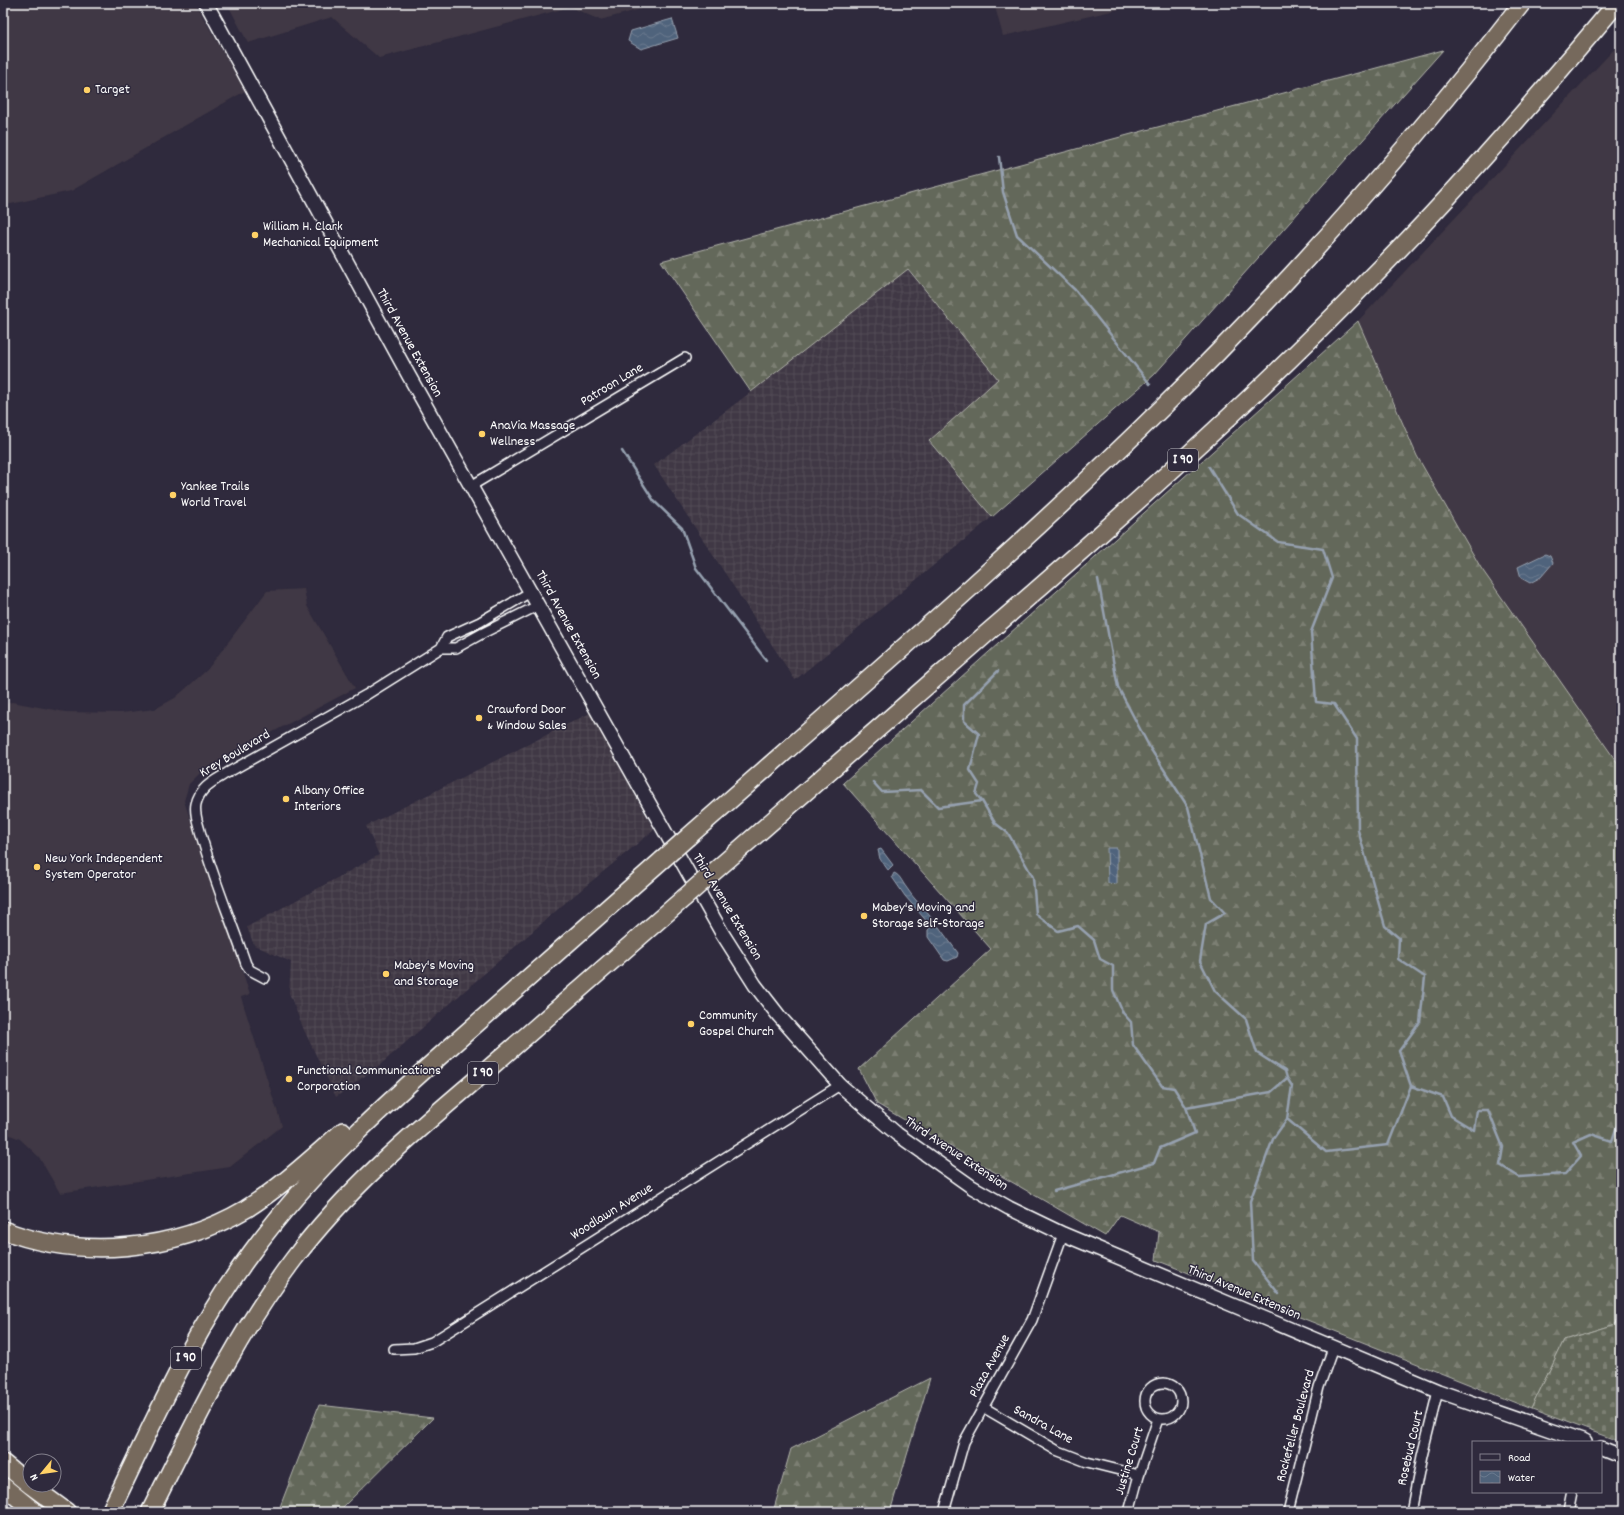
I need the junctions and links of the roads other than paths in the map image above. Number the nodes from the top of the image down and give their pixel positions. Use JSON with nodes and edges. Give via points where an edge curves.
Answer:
{"nodes":[{"id":1,"x":206,"y":3,"type":"edge"},
{"id":2,"x":1522,"y":3,"type":"edge"},
{"id":3,"x":1617,"y":3,"type":"edge"},
{"id":4,"x":685,"y":358,"type":"dead end"},
{"id":5,"x":471,"y":486,"type":"junction"},
{"id":6,"x":532,"y":591,"type":"junction"},
{"id":7,"x":539,"y":605,"type":"junction"},
{"id":8,"x":441,"y":648,"type":"junction"},
{"id":9,"x":265,"y":978,"type":"dead end"},
{"id":10,"x":454,"y":1043,"type":"junction"},
{"id":11,"x":840,"y":1085,"type":"junction"},
{"id":12,"x":3,"y":1230,"type":"edge"},
{"id":13,"x":1063,"y":1234,"type":"junction"},
{"id":14,"x":1333,"y":1348,"type":"junction"},
{"id":15,"x":394,"y":1349,"type":"dead end"},
{"id":16,"x":1438,"y":1391,"type":"junction"},
{"id":17,"x":983,"y":1407,"type":"junction"},
{"id":18,"x":1158,"y":1419,"type":"junction"},
{"id":19,"x":1581,"y":1441,"type":"edge"},
{"id":20,"x":1602,"y":1448,"type":"edge"},
{"id":21,"x":1621,"y":1456,"type":"edge"},
{"id":22,"x":3,"y":1463,"type":"edge"},
{"id":23,"x":1139,"y":1474,"type":"junction"},
{"id":24,"x":22,"y":1478,"type":"edge"},
{"id":25,"x":3,"y":1486,"type":"edge"},
{"id":26,"x":41,"y":1493,"type":"edge"},
{"id":27,"x":1572,"y":1493,"type":"edge"},
{"id":28,"x":35,"y":1512,"type":"edge"},
{"id":29,"x":68,"y":1512,"type":"edge"},
{"id":30,"x":110,"y":1512,"type":"edge"},
{"id":31,"x":150,"y":1512,"type":"edge"},
{"id":32,"x":944,"y":1512,"type":"edge"},
{"id":33,"x":1129,"y":1512,"type":"edge"},
{"id":34,"x":1288,"y":1512,"type":"edge"},
{"id":35,"x":1411,"y":1512,"type":"edge"},
{"id":36,"x":1568,"y":1512,"type":"edge"}],
"edges":[{"from":1,"to":5,"type":"street","name":"Third Avenue Extension"},
{"from":2,"to":10,"type":"highway","number":"I 90","bridge":true,"via":[[1367,190],[1264,304],[1166,404],[992,568]]},
{"from":3,"to":31,"type":"highway","number":"I 90","bridge":true,"via":[[1526,110],[1378,272],[1205,440],[1098,537],[412,1135],[358,1187],[315,1233],[278,1280],[248,1326],[218,1377]]},
{"from":4,"to":5,"type":"street","name":"Patroon Lane"},
{"from":5,"to":6,"type":"street","name":"Third Avenue Extension"},
{"from":6,"to":7,"type":"street","name":"Third Avenue Extension"},
{"from":6,"to":8,"type":"street","name":"Krey Boulevard","via":[[480,622],[447,637]]},
{"from":7,"to":8,"type":"street","name":"Krey Boulevard","via":[[456,648]]},
{"from":7,"to":11,"type":"street","name":"Third Avenue Extension","via":[[722,933],[755,985],[780,1018]]},
{"from":8,"to":9,"type":"street","name":"Krey Boulevard","via":[[366,695],[207,785],[198,798],[195,806],[196,816],[204,848],[246,964],[250,970]]},
{"from":10,"to":12,"type":"highway","via":[[401,1080],[274,1190],[246,1209],[216,1224],[186,1235],[154,1242],[106,1248],[56,1244]]},
{"from":10,"to":30,"type":"highway","number":"I 90","via":[[330,1158],[249,1254],[200,1332]]},
{"from":11,"to":13,"type":"street","name":"Third Avenue Extension","via":[[897,1134],[960,1179],[1009,1208]]},
{"from":11,"to":15,"type":"street","name":"Woodlawn Avenue","via":[[432,1342],[414,1348]]},
{"from":13,"to":14,"type":"street","name":"Third Avenue Extension"},
{"from":13,"to":17,"type":"street","name":"Plaza Avenue","via":[[1032,1320]]},
{"from":14,"to":16,"type":"street","name":"Third Avenue Extension"},
{"from":14,"to":34,"type":"street","name":"Rockefeller Boulevard","via":[[1319,1387]]},
{"from":16,"to":19,"type":"street","name":"Third Avenue Extension"},
{"from":16,"to":35,"type":"street","name":"Rosebud Court"},
{"from":17,"to":23,"type":"street","name":"Sandra Lane","via":[[1056,1450],[1087,1462]]},
{"from":17,"to":32,"type":"street","name":"Plaza Avenue","via":[[964,1442]]},
{"from":18,"to":18,"type":"street","name":"Justine Court","via":[[1148,1412],[1144,1400],[1149,1389],[1166,1383],[1177,1389],[1180,1394],[1180,1406],[1174,1416]]},
{"from":18,"to":23,"type":"street","name":"Justine Court"},
{"from":20,"to":21,"type":"street"},
{"from":22,"to":24,"type":"highway"},
{"from":23,"to":33,"type":"street","name":"Justine Court"},
{"from":25,"to":28,"type":"highway"},
{"from":26,"to":29,"type":"highway"},
{"from":27,"to":36,"type":"street"}]}
